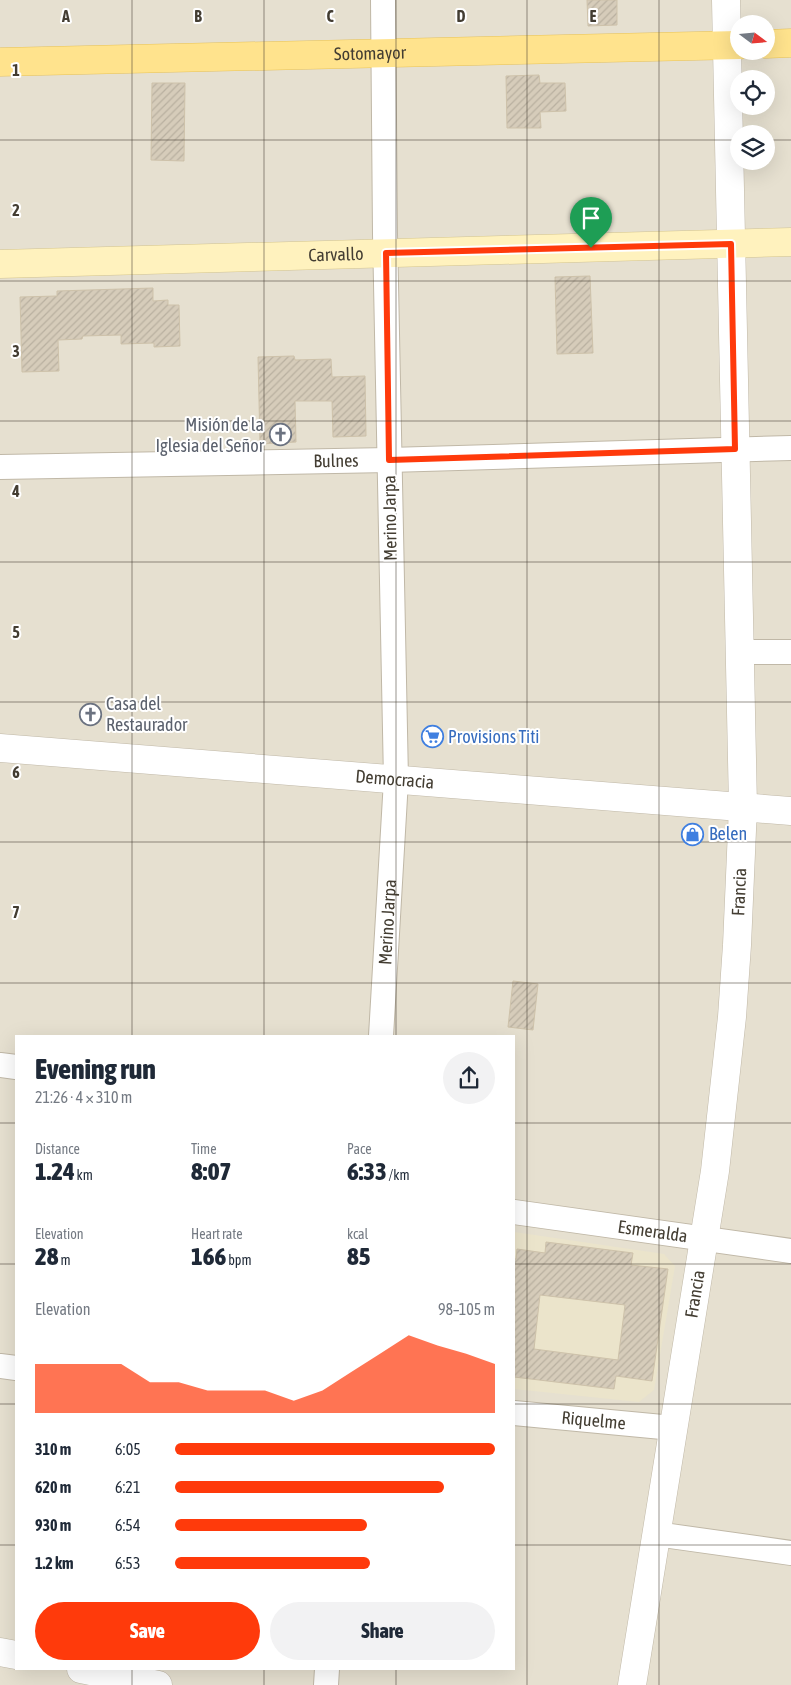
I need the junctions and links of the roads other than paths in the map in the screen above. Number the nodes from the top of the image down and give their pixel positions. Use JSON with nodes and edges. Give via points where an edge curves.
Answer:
{"nodes":[{"id":1,"x":383,"y":0,"type":"edge"},
{"id":2,"x":726,"y":0,"type":"edge"},
{"id":3,"x":730,"y":26,"type":"edge"},
{"id":4,"x":791,"y":43,"type":"edge"},
{"id":5,"x":775,"y":44,"type":"edge"},
{"id":6,"x":730,"y":45,"type":"edge"},
{"id":7,"x":384,"y":53,"type":"junction"},
{"id":8,"x":733,"y":60,"type":"edge"},
{"id":9,"x":0,"y":62,"type":"edge"},
{"id":10,"x":791,"y":242,"type":"edge"},
{"id":11,"x":731,"y":244,"type":"junction"},
{"id":12,"x":386,"y":253,"type":"junction"},
{"id":13,"x":0,"y":264,"type":"edge"},
{"id":14,"x":791,"y":448,"type":"edge"},
{"id":15,"x":735,"y":449,"type":"junction"},
{"id":16,"x":389,"y":460,"type":"junction"},
{"id":17,"x":0,"y":467,"type":"edge"},
{"id":18,"x":740,"y":652,"type":"junction"},
{"id":19,"x":791,"y":652,"type":"edge"},
{"id":20,"x":0,"y":748,"type":"edge"},
{"id":21,"x":396,"y":780,"type":"junction"},
{"id":22,"x":743,"y":806,"type":"junction"},
{"id":23,"x":791,"y":811,"type":"edge"},
{"id":24,"x":381,"y":1035,"type":"edge"},
{"id":25,"x":0,"y":1065,"type":"edge"},
{"id":26,"x":15,"y":1066,"type":"edge"},
{"id":27,"x":515,"y":1212,"type":"edge"},
{"id":28,"x":704,"y":1239,"type":"junction"},
{"id":29,"x":791,"y":1251,"type":"edge"},
{"id":30,"x":0,"y":1366,"type":"edge"},
{"id":31,"x":15,"y":1368,"type":"edge"},
{"id":32,"x":515,"y":1412,"type":"edge"},
{"id":33,"x":673,"y":1428,"type":"junction"},
{"id":34,"x":656,"y":1534,"type":"junction"},
{"id":35,"x":791,"y":1553,"type":"edge"},
{"id":36,"x":0,"y":1652,"type":"edge"},
{"id":37,"x":15,"y":1655,"type":"edge"},
{"id":38,"x":86,"y":1670,"type":"edge"},
{"id":39,"x":327,"y":1670,"type":"edge"},
{"id":40,"x":158,"y":1685,"type":"edge"},
{"id":41,"x":326,"y":1685,"type":"edge"},
{"id":42,"x":632,"y":1685,"type":"edge"}],
"edges":[{"from":1,"to":7,"type":"street","name":"Merino Jarpa"},
{"from":2,"to":3,"type":"street","name":"Francia"},
{"from":4,"to":5,"type":"main road"},
{"from":6,"to":7,"type":"main road","name":"Sotomayor"},
{"from":7,"to":9,"type":"main road","name":"Sotomayor"},
{"from":7,"to":12,"type":"street","name":"Merino Jarpa"},
{"from":8,"to":11,"type":"street","name":"Francia"},
{"from":10,"to":11,"type":"main road","name":"Carvallo"},
{"from":11,"to":12,"type":"main road","name":"Carvallo"},
{"from":11,"to":15,"type":"street","name":"Francia"},
{"from":12,"to":13,"type":"main road","name":"Carvallo"},
{"from":12,"to":16,"type":"street","name":"Merino Jarpa"},
{"from":14,"to":15,"type":"street","name":"Bulnes"},
{"from":15,"to":16,"type":"street","name":"Bulnes"},
{"from":15,"to":18,"type":"street","name":"Francia"},
{"from":16,"to":17,"type":"street","name":"Bulnes"},
{"from":16,"to":21,"type":"street","name":"Merino Jarpa"},
{"from":18,"to":19,"type":"street"},
{"from":18,"to":22,"type":"street","name":"Francia"},
{"from":20,"to":21,"type":"street","name":"Democracia"},
{"from":21,"to":22,"type":"street","name":"Democracia"},
{"from":21,"to":24,"type":"street","name":"Merino Jarpa"},
{"from":22,"to":23,"type":"street","name":"Democracia"},
{"from":22,"to":28,"type":"street","name":"Francia","via":[[732,1017],[723,1109]]},
{"from":25,"to":26,"type":"street"},
{"from":27,"to":28,"type":"street","name":"Esmeralda"},
{"from":28,"to":29,"type":"street","name":"Esmeralda"},
{"from":28,"to":33,"type":"street","name":"Francia"},
{"from":30,"to":31,"type":"street"},
{"from":32,"to":33,"type":"street","name":"Riquelme"},
{"from":33,"to":34,"type":"street","name":"Francia"},
{"from":34,"to":35,"type":"street"},
{"from":34,"to":42,"type":"street","name":"Francia"},
{"from":36,"to":37,"type":"street"},
{"from":38,"to":40,"type":"street"},
{"from":39,"to":41,"type":"street"}]}
